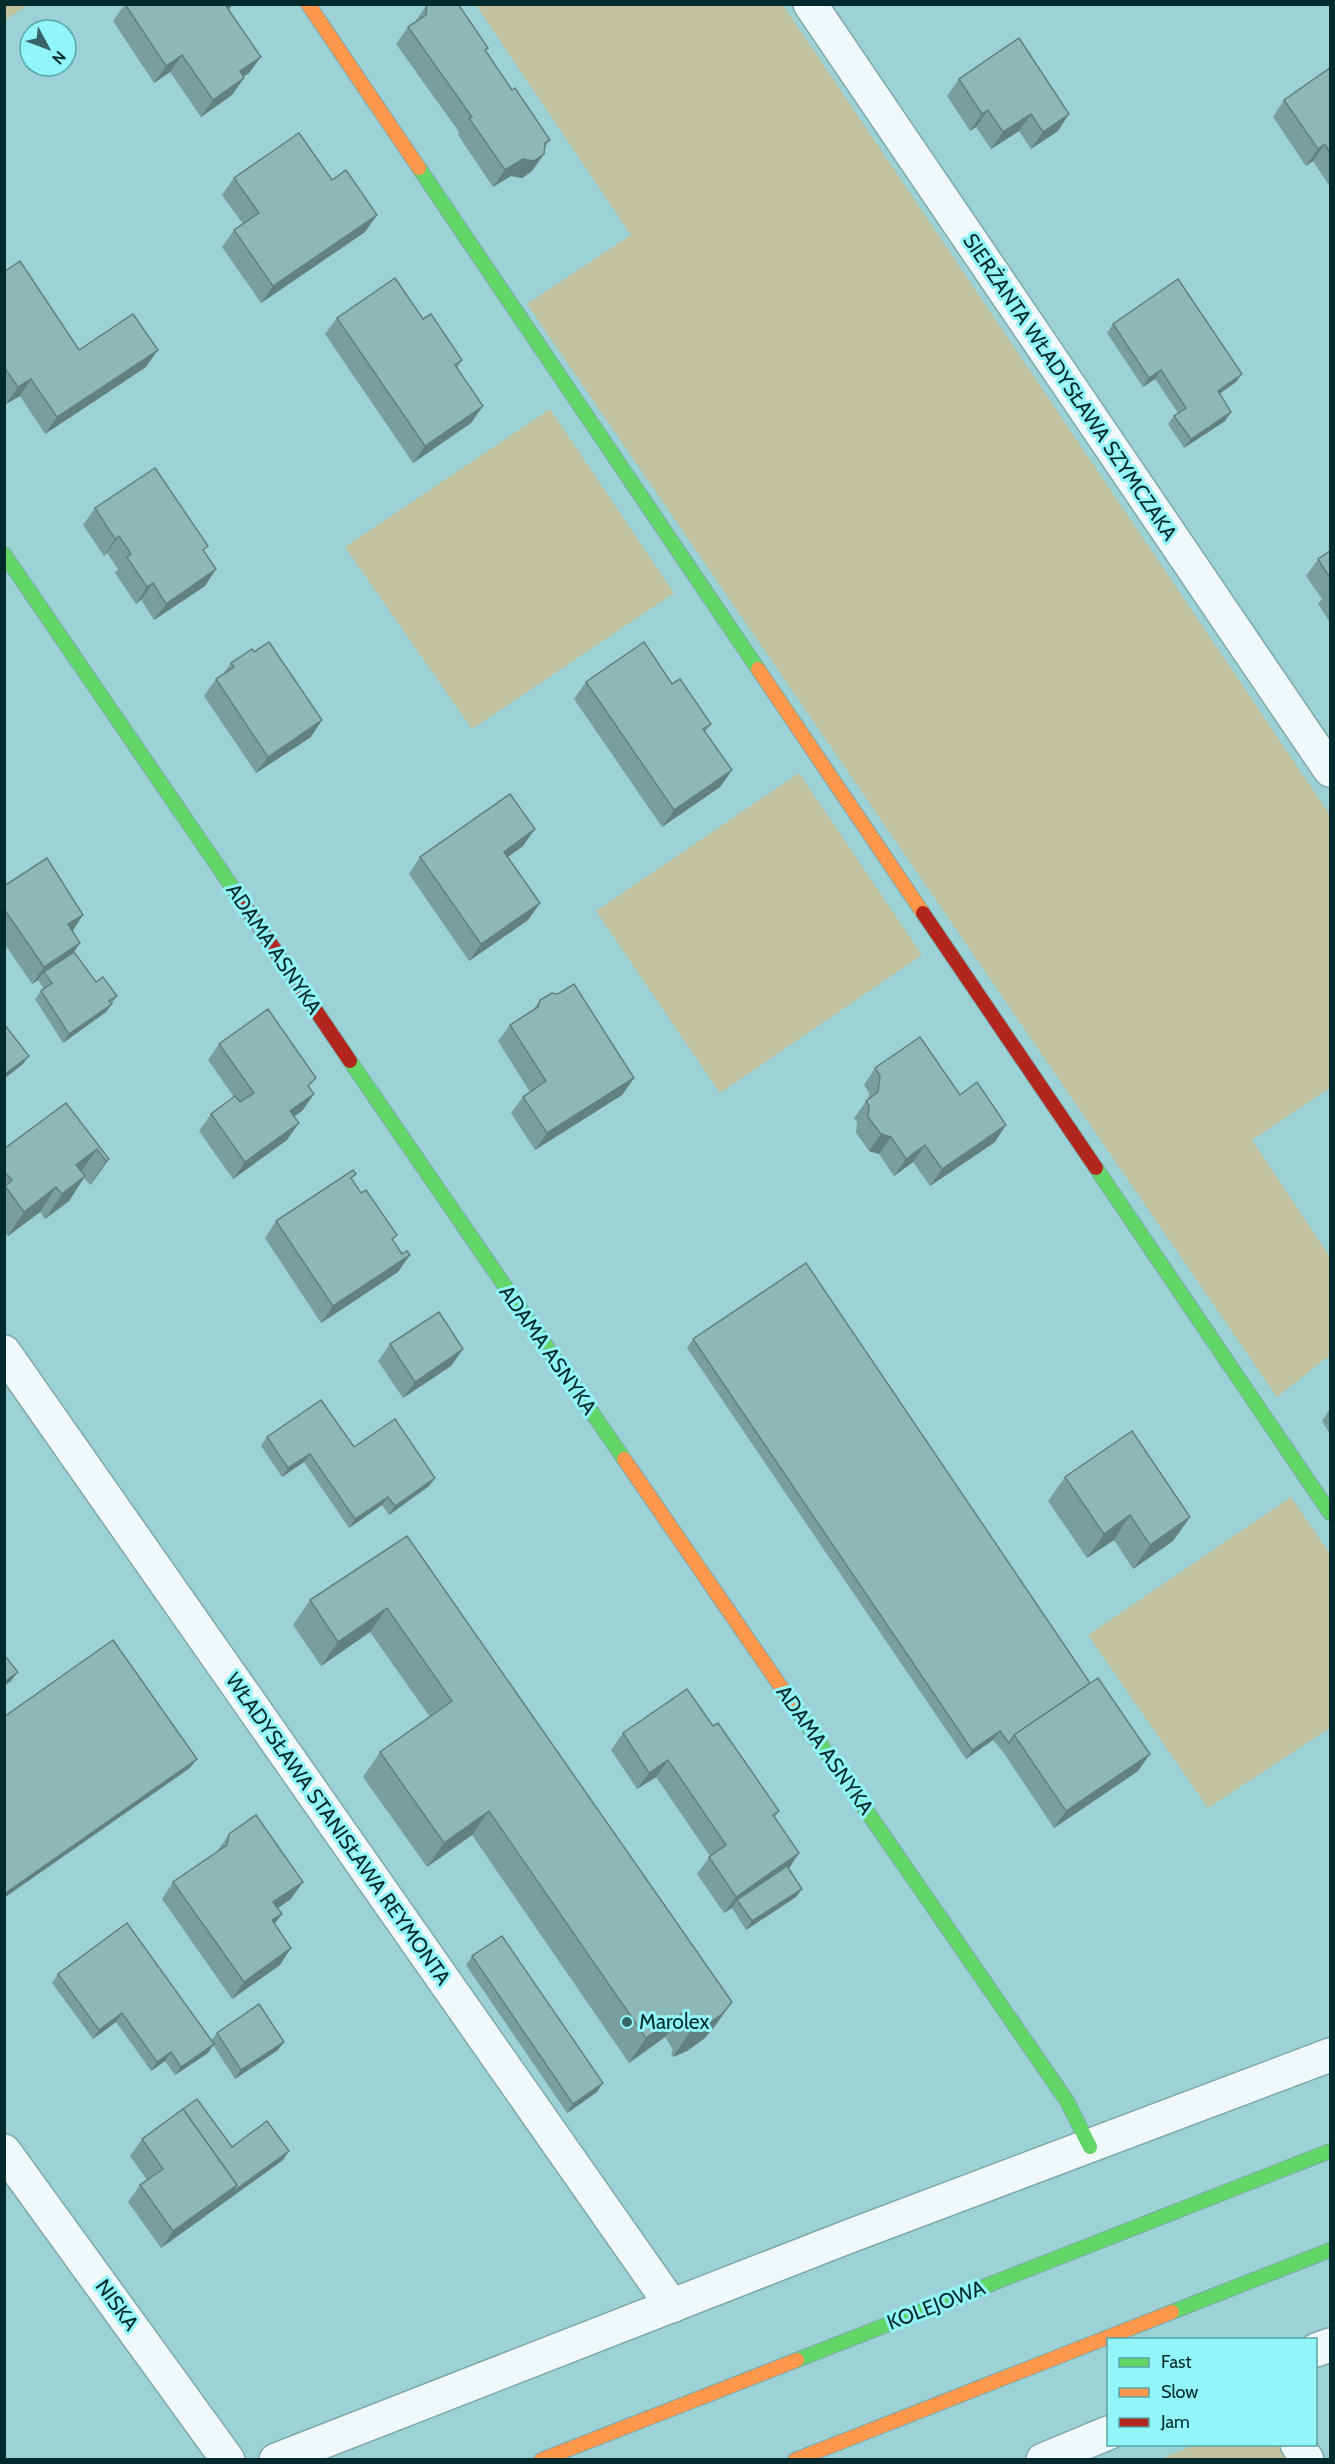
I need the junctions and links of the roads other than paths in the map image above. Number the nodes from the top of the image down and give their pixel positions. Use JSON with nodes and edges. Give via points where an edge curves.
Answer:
{"nodes":[{"id":1,"x":308,"y":4,"type":"edge"},
{"id":2,"x":810,"y":4,"type":"edge"},
{"id":3,"x":4,"y":554,"type":"edge"},
{"id":4,"x":1330,"y":770,"type":"edge"},
{"id":5,"x":4,"y":1352,"type":"edge"},
{"id":6,"x":1330,"y":1513,"type":"edge"},
{"id":7,"x":1330,"y":2055,"type":"edge"},
{"id":8,"x":1090,"y":2147,"type":"junction"},
{"id":9,"x":4,"y":2151,"type":"edge"},
{"id":10,"x":1330,"y":2151,"type":"edge"},
{"id":11,"x":1330,"y":2250,"type":"edge"},
{"id":12,"x":672,"y":2306,"type":"junction"},
{"id":13,"x":1107,"y":2433,"type":"edge"},
{"id":14,"x":1298,"y":2446,"type":"edge"},
{"id":15,"x":228,"y":2460,"type":"edge"},
{"id":16,"x":276,"y":2460,"type":"edge"},
{"id":17,"x":541,"y":2460,"type":"edge"},
{"id":18,"x":795,"y":2460,"type":"edge"},
{"id":19,"x":1043,"y":2460,"type":"edge"},
{"id":20,"x":1307,"y":2460,"type":"edge"}],
"edges":[{"from":1,"to":6,"type":"main road"},
{"from":2,"to":4,"type":"street","name":"SIERŻANTA WŁADYSŁAWA SZYMCZAKA"},
{"from":3,"to":8,"type":"main road","name":"ADAMA ASNYKA","via":[[1068,2101]]},
{"from":5,"to":12,"type":"street","name":"WŁADYSŁAWA STANISŁAWA REYMONTA"},
{"from":7,"to":8,"type":"street"},
{"from":8,"to":12,"type":"street"},
{"from":9,"to":15,"type":"street","name":"NISKA"},
{"from":10,"to":17,"type":"main road","name":"KOLEJOWA"},
{"from":11,"to":18,"type":"main road"},
{"from":12,"to":16,"type":"street"},
{"from":13,"to":19,"type":"street"},
{"from":14,"to":20,"type":"street"}]}
